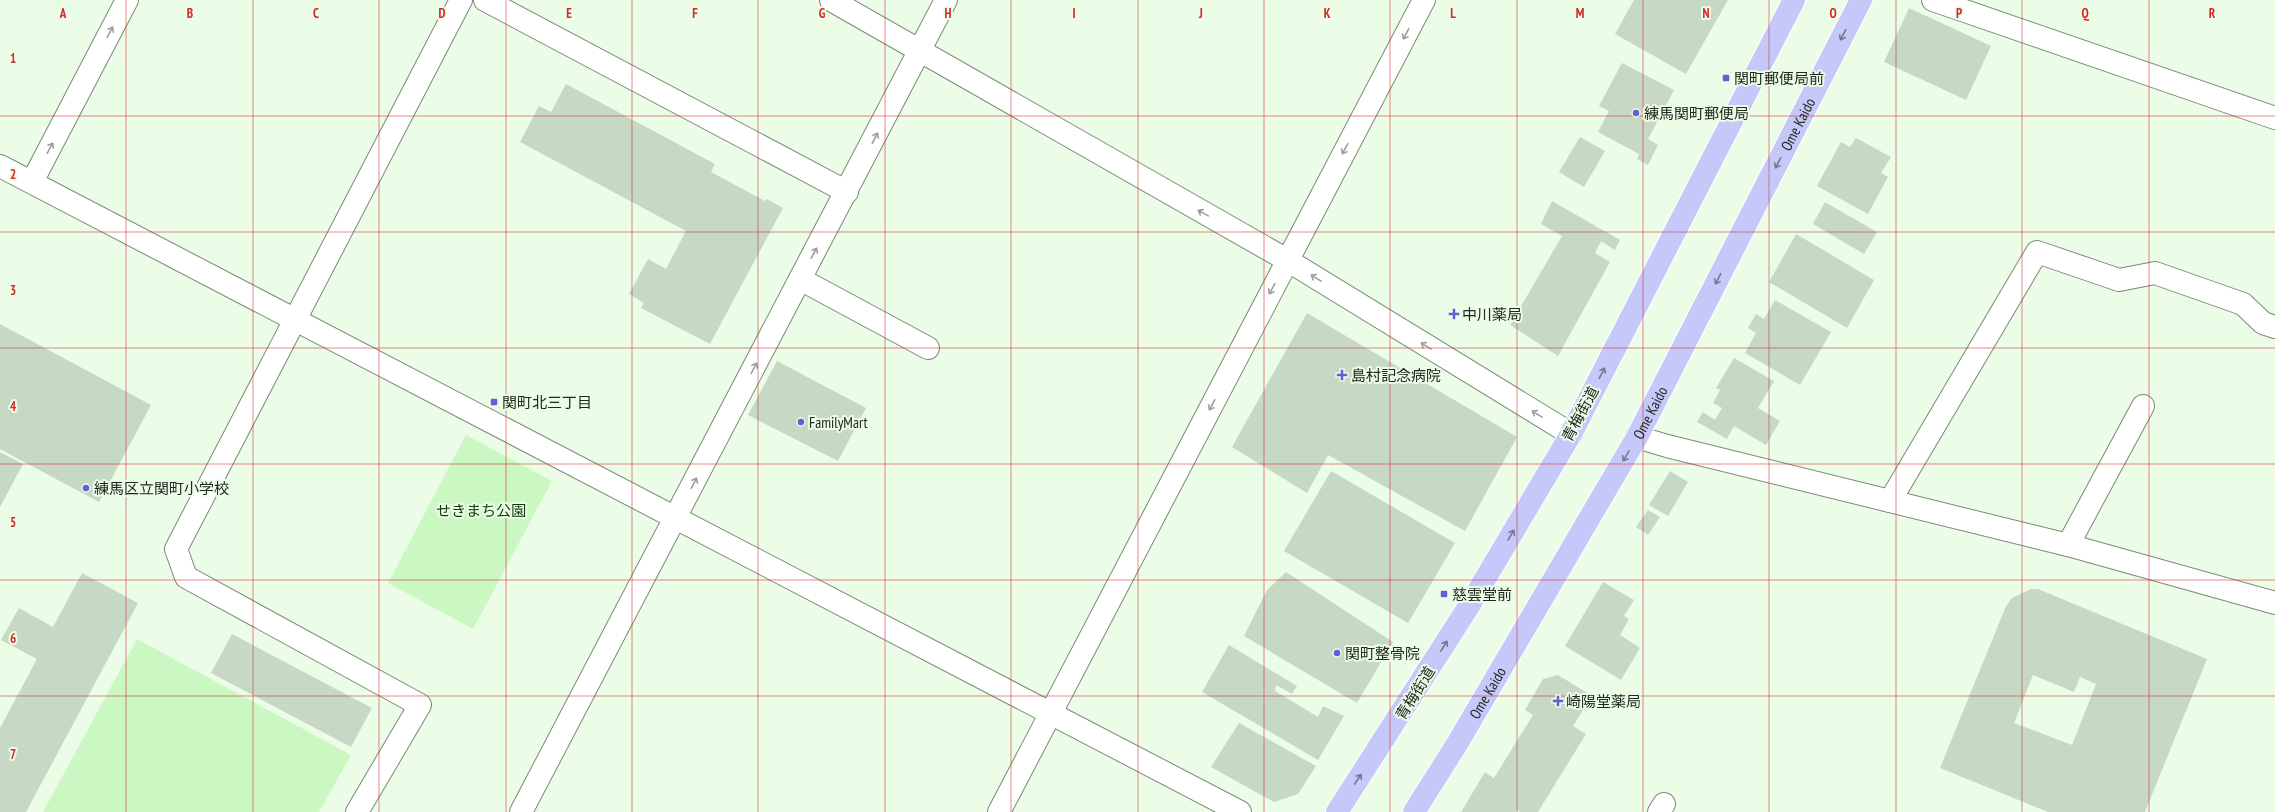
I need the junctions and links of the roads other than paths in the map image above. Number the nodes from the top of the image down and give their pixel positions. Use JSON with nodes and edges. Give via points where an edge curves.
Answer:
{"nodes":[{"id":1,"x":127,"y":0,"type":"edge"},
{"id":2,"x":461,"y":0,"type":"edge"},
{"id":3,"x":485,"y":0,"type":"edge"},
{"id":4,"x":831,"y":0,"type":"edge"},
{"id":5,"x":946,"y":0,"type":"edge"},
{"id":6,"x":1424,"y":0,"type":"edge"},
{"id":7,"x":1794,"y":0,"type":"edge"},
{"id":8,"x":1861,"y":0,"type":"edge"},
{"id":9,"x":1933,"y":0,"type":"edge"},
{"id":10,"x":919,"y":52,"type":"junction"},
{"id":11,"x":2275,"y":118,"type":"edge"},
{"id":12,"x":1,"y":169,"type":"edge"},
{"id":13,"x":32,"y":182,"type":"junction"},
{"id":14,"x":846,"y":192,"type":"junction"},
{"id":15,"x":1287,"y":260,"type":"junction"},
{"id":16,"x":800,"y":279,"type":"junction"},
{"id":17,"x":295,"y":320,"type":"junction"},
{"id":18,"x":2275,"y":327,"type":"edge"},
{"id":19,"x":928,"y":348,"type":"dead end"},
{"id":20,"x":2143,"y":406,"type":"dead end"},
{"id":21,"x":1571,"y":434,"type":"junction"},
{"id":22,"x":1637,"y":437,"type":"junction"},
{"id":23,"x":1890,"y":500,"type":"junction"},
{"id":24,"x":676,"y":518,"type":"junction"},
{"id":25,"x":2068,"y":545,"type":"junction"},
{"id":26,"x":2275,"y":603,"type":"edge"},
{"id":27,"x":1051,"y":714,"type":"junction"},
{"id":28,"x":357,"y":812,"type":"edge"},
{"id":29,"x":521,"y":812,"type":"edge"},
{"id":30,"x":999,"y":812,"type":"edge"},
{"id":31,"x":1240,"y":812,"type":"edge"},
{"id":32,"x":1337,"y":812,"type":"edge"},
{"id":33,"x":1414,"y":812,"type":"edge"}],
"edges":[{"from":13,"to":1,"type":"street","one_way":true},
{"from":2,"to":17,"type":"street"},
{"from":3,"to":14,"type":"street"},
{"from":4,"to":10,"type":"street"},
{"from":5,"to":10,"type":"street"},
{"from":6,"to":15,"type":"street","one_way":true},
{"from":21,"to":7,"type":"main road","name":"青梅街道","one_way":true},
{"from":8,"to":22,"type":"main road","name":"Ome Kaido","one_way":true},
{"from":9,"to":11,"type":"street"},
{"from":14,"to":10,"type":"street","one_way":true},
{"from":15,"to":10,"type":"street","one_way":true},
{"from":12,"to":13,"type":"street"},
{"from":13,"to":17,"type":"street"},
{"from":16,"to":14,"type":"street","one_way":true},
{"from":21,"to":15,"type":"street","one_way":true},
{"from":15,"to":27,"type":"street","one_way":true},
{"from":16,"to":19,"type":"street"},
{"from":24,"to":16,"type":"street","one_way":true},
{"from":17,"to":24,"type":"street"},
{"from":17,"to":28,"type":"street","via":[[176,550],[186,577],[420,705]]},
{"from":18,"to":23,"type":"street","via":[[2264,323],[2242,304],[2155,273],[2119,280],[2037,252]]},
{"from":20,"to":25,"type":"street"},
{"from":32,"to":21,"type":"main road","name":"青梅街道","one_way":true,"via":[[1469,606]]},
{"from":22,"to":23,"type":"street"},
{"from":22,"to":33,"type":"main road","name":"Ome Kaido","one_way":true},
{"from":23,"to":25,"type":"street"},
{"from":24,"to":27,"type":"street"},
{"from":24,"to":29,"type":"street"},
{"from":25,"to":26,"type":"street"},
{"from":27,"to":30,"type":"street"},
{"from":27,"to":31,"type":"street"}]}
